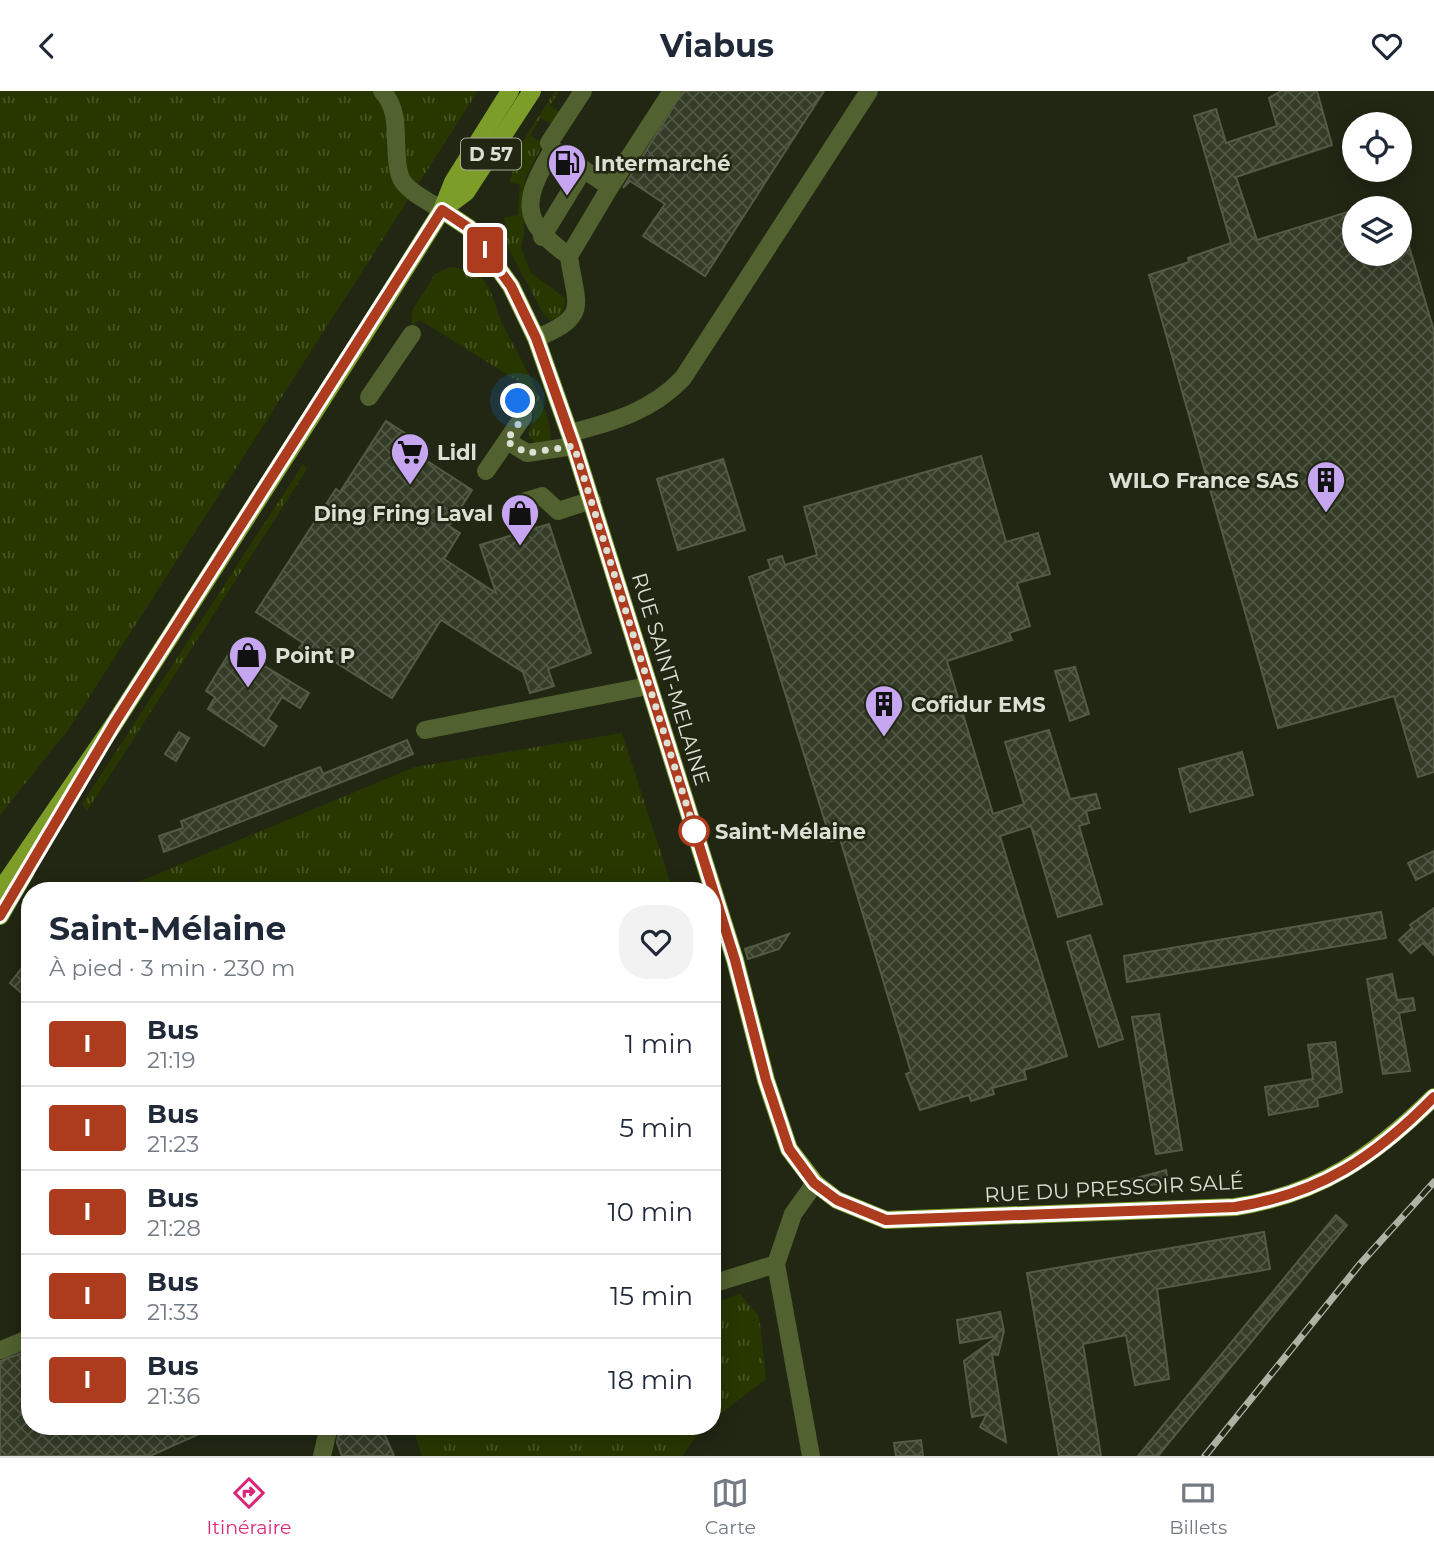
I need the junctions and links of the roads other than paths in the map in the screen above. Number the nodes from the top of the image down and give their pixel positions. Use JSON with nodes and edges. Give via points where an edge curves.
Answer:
{"nodes":[{"id":1,"x":382,"y":91,"type":"edge"},
{"id":2,"x":510,"y":91,"type":"edge"},
{"id":3,"x":532,"y":91,"type":"edge"},
{"id":4,"x":583,"y":91,"type":"edge"},
{"id":5,"x":672,"y":91,"type":"edge"},
{"id":6,"x":869,"y":91,"type":"edge"},
{"id":7,"x":553,"y":149,"type":"junction"},
{"id":8,"x":583,"y":170,"type":"junction"},
{"id":9,"x":610,"y":187,"type":"junction"},
{"id":10,"x":442,"y":210,"type":"junction"},
{"id":11,"x":542,"y":237,"type":"junction"},
{"id":12,"x":569,"y":256,"type":"junction"},
{"id":13,"x":412,"y":334,"type":"dead end"},
{"id":14,"x":536,"y":338,"type":"junction"},
{"id":15,"x":369,"y":397,"type":"dead end"},
{"id":16,"x":518,"y":401,"type":"dead end"},
{"id":17,"x":572,"y":440,"type":"junction"},
{"id":18,"x":506,"y":441,"type":"junction"},
{"id":19,"x":486,"y":471,"type":"dead end"},
{"id":20,"x":592,"y":500,"type":"junction"},
{"id":21,"x":522,"y":502,"type":"dead end"},
{"id":22,"x":648,"y":686,"type":"junction"},
{"id":23,"x":114,"y":724,"type":"junction"},
{"id":24,"x":425,"y":730,"type":"dead end"},
{"id":25,"x":710,"y":882,"type":"edge"},
{"id":26,"x":0,"y":891,"type":"edge"},
{"id":27,"x":0,"y":916,"type":"edge"},
{"id":28,"x":721,"y":916,"type":"edge"},
{"id":29,"x":1434,"y":1097,"type":"edge"},
{"id":30,"x":814,"y":1183,"type":"junction"},
{"id":31,"x":776,"y":1264,"type":"junction"},
{"id":32,"x":721,"y":1281,"type":"edge"},
{"id":33,"x":21,"y":1342,"type":"edge"},
{"id":34,"x":1,"y":1350,"type":"edge"},
{"id":35,"x":327,"y":1435,"type":"edge"},
{"id":36,"x":322,"y":1456,"type":"edge"},
{"id":37,"x":811,"y":1456,"type":"edge"}],
"edges":[{"from":1,"to":10,"type":"street","via":[[393,109],[400,177]]},
{"from":2,"to":10,"type":"main road","number":"D 57","via":[[453,183]]},
{"from":3,"to":10,"type":"main road","number":"D 57","via":[[467,191]]},
{"from":4,"to":7,"type":"street","via":[[550,143]]},
{"from":5,"to":9,"type":"street"},
{"from":6,"to":17,"type":"street","via":[[683,378],[648,407]]},
{"from":7,"to":8,"type":"street"},
{"from":7,"to":11,"type":"street","via":[[533,182],[533,221]]},
{"from":8,"to":9,"type":"street"},
{"from":8,"to":11,"type":"street"},
{"from":9,"to":12,"type":"street"},
{"from":10,"to":14,"type":"main road","name":"RUE SAINT-MELAINE","via":[[469,228],[484,248],[511,286]]},
{"from":10,"to":23,"type":"main road","number":"D 57"},
{"from":11,"to":12,"type":"street"},
{"from":12,"to":14,"type":"street","via":[[577,289],[574,310],[561,328]]},
{"from":13,"to":15,"type":"street"},
{"from":14,"to":17,"type":"main road","name":"RUE SAINT-MELAINE"},
{"from":16,"to":18,"type":"street","via":[[523,417]]},
{"from":17,"to":18,"type":"street","via":[[527,453]]},
{"from":17,"to":20,"type":"main road","name":"RUE SAINT-MELAINE"},
{"from":18,"to":19,"type":"street"},
{"from":20,"to":21,"type":"street","via":[[558,511],[542,496]]},
{"from":20,"to":22,"type":"main road","name":"RUE SAINT-MELAINE"},
{"from":22,"to":24,"type":"street"},
{"from":22,"to":25,"type":"main road","name":"RUE SAINT-MELAINE"},
{"from":23,"to":26,"type":"main road","number":"D 57"},
{"from":23,"to":27,"type":"main road","number":"D 57"},
{"from":28,"to":30,"type":"main road","name":"RUE SAINT-MELAINE","via":[[789,1149]]},
{"from":29,"to":30,"type":"main road","name":"RUE DU PRESSOIR SALÉ","via":[[1380,1148],[1337,1175],[1276,1200],[1235,1207],[886,1220],[837,1200]]},
{"from":30,"to":31,"type":"street","via":[[793,1214]]},
{"from":31,"to":32,"type":"street"},
{"from":31,"to":37,"type":"street"},
{"from":33,"to":34,"type":"street"},
{"from":35,"to":36,"type":"street"}]}
